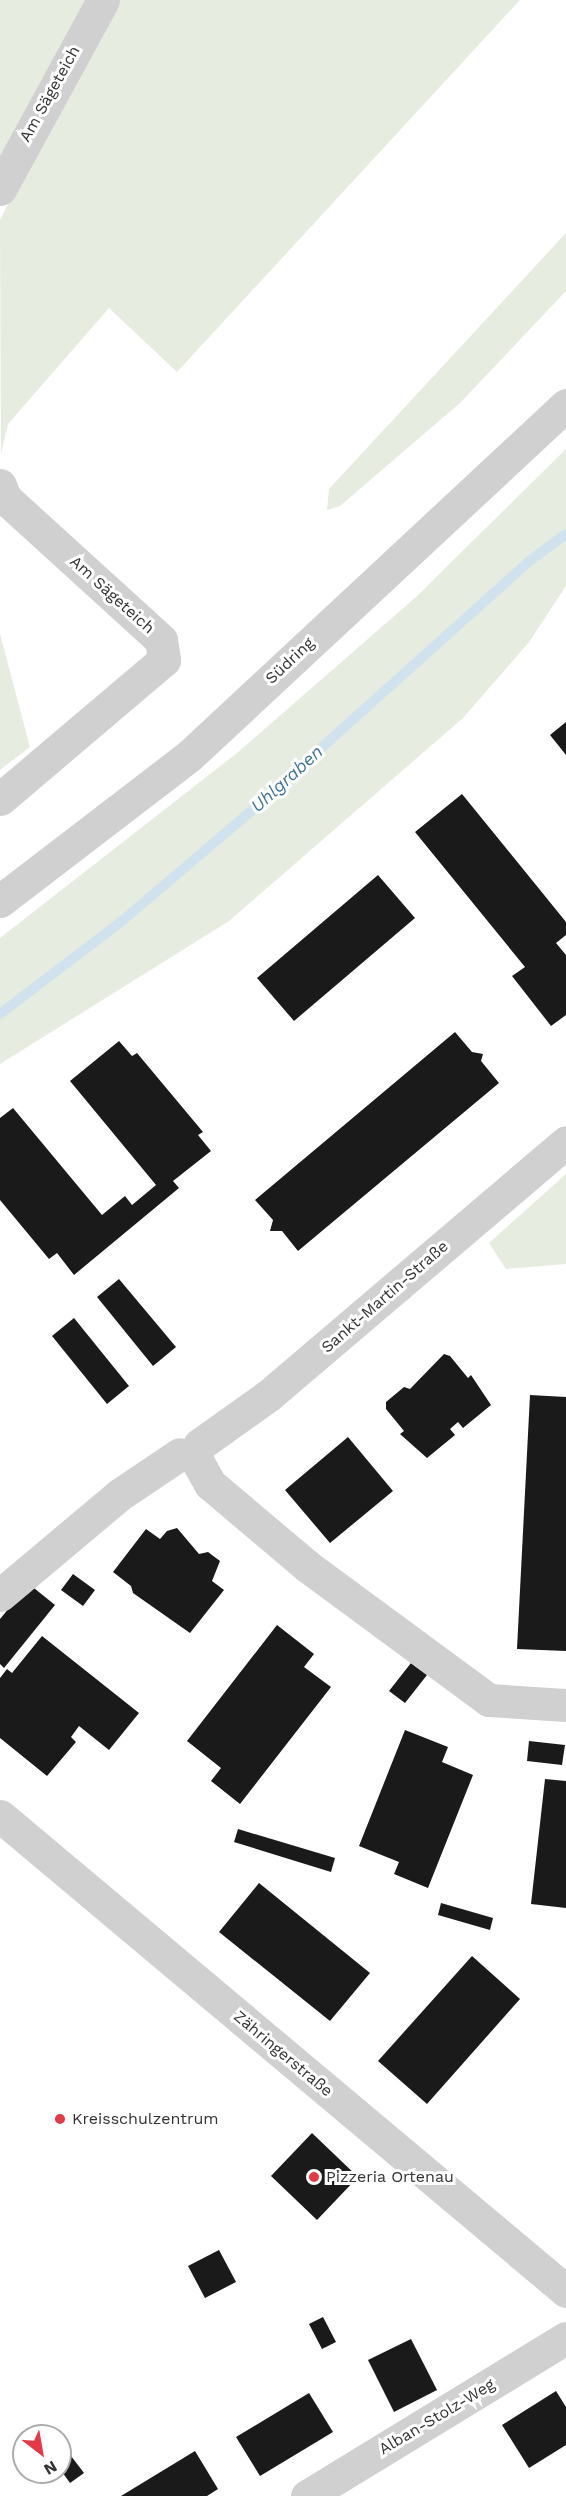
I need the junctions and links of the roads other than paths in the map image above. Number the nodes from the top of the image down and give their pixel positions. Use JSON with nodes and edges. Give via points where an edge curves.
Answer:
{"nodes":[{"id":1,"x":103,"y":0,"type":"edge"},
{"id":2,"x":0,"y":189,"type":"edge"},
{"id":3,"x":566,"y":405,"type":"edge"},
{"id":4,"x":0,"y":486,"type":"edge"},
{"id":5,"x":0,"y":799,"type":"edge"},
{"id":6,"x":0,"y":901,"type":"edge"},
{"id":7,"x":566,"y":1142,"type":"edge"},
{"id":8,"x":191,"y":1452,"type":"junction"},
{"id":9,"x":0,"y":1595,"type":"edge"},
{"id":10,"x":566,"y":1705,"type":"edge"},
{"id":11,"x":0,"y":1816,"type":"edge"},
{"id":12,"x":566,"y":2291,"type":"edge"},
{"id":13,"x":566,"y":2338,"type":"edge"},
{"id":14,"x":307,"y":2496,"type":"edge"}],
"edges":[{"from":1,"to":2,"type":"street","name":"Am Sägeteich"},
{"from":3,"to":6,"type":"street","name":"Südring","via":[[189,756]]},
{"from":4,"to":5,"type":"street","name":"Am Sägeteich","via":[[5,498],[161,640],[164,660]]},
{"from":7,"to":8,"type":"street","name":"Sankt-Martin-Straße","via":[[301,1368]]},
{"from":8,"to":9,"type":"street","name":"Sankt-Martin-Straße","via":[[119,1495]]},
{"from":8,"to":10,"type":"street","via":[[210,1484],[307,1566],[489,1700]]},
{"from":11,"to":12,"type":"street","name":"Zähringerstraße"},
{"from":13,"to":14,"type":"street","name":"Alban-Stolz-Weg"}]}
